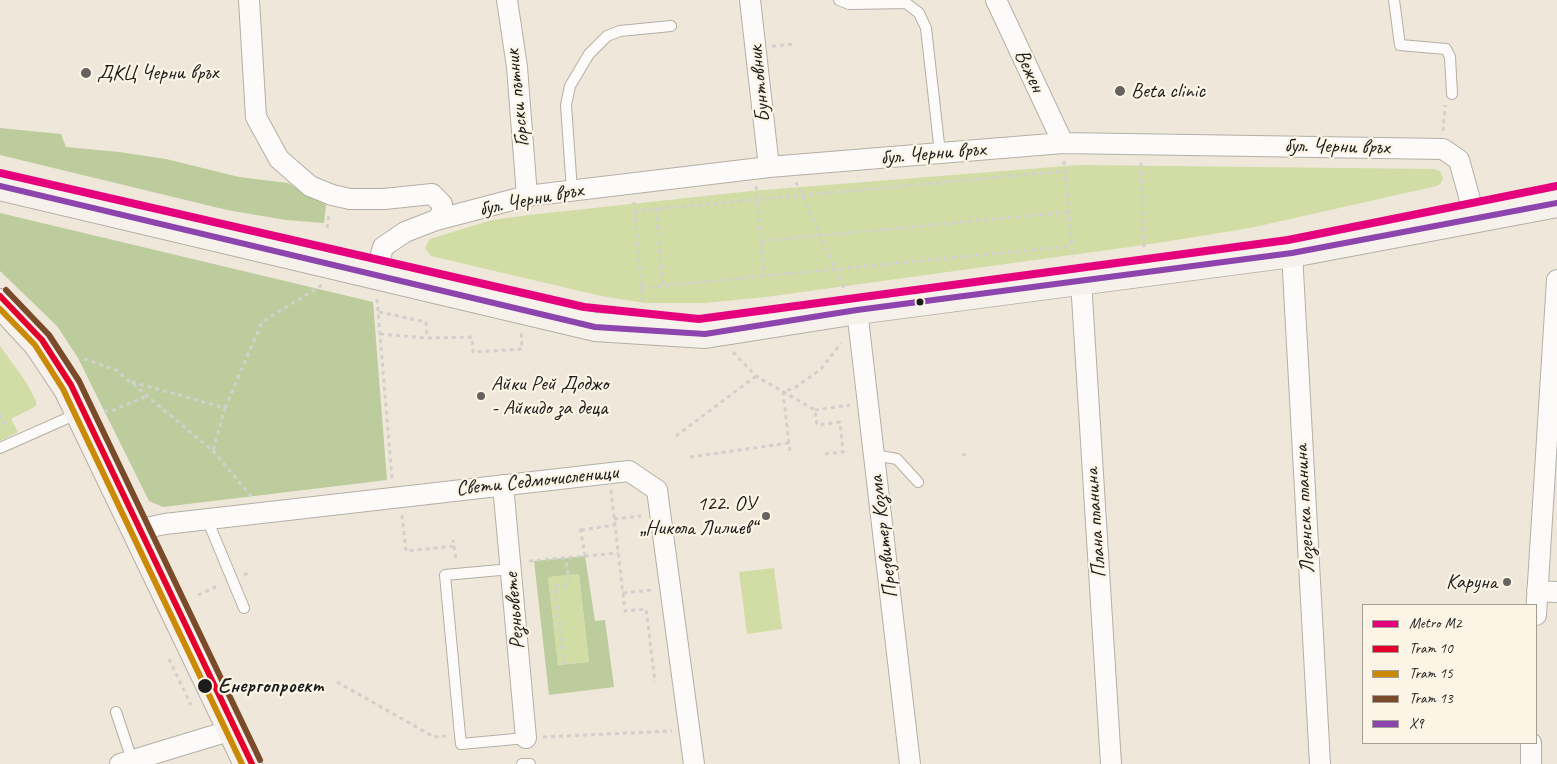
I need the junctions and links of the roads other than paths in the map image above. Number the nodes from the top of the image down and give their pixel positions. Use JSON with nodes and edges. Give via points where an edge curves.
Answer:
{"nodes":[{"id":1,"x":250,"y":0,"type":"edge"},
{"id":2,"x":507,"y":0,"type":"edge"},
{"id":3,"x":750,"y":0,"type":"edge"},
{"id":4,"x":839,"y":0,"type":"edge"},
{"id":5,"x":996,"y":0,"type":"edge"},
{"id":6,"x":1394,"y":0,"type":"edge"},
{"id":7,"x":671,"y":26,"type":"dead end"},
{"id":8,"x":1452,"y":94,"type":"road end"},
{"id":9,"x":1063,"y":143,"type":"junction"},
{"id":10,"x":940,"y":153,"type":"junction"},
{"id":11,"x":771,"y":168,"type":"junction"},
{"id":12,"x":0,"y":186,"type":"edge"},
{"id":13,"x":572,"y":190,"type":"junction"},
{"id":14,"x":527,"y":196,"type":"junction"},
{"id":15,"x":1557,"y":203,"type":"edge"},
{"id":16,"x":1475,"y":218,"type":"junction"},
{"id":17,"x":436,"y":220,"type":"junction"},
{"id":18,"x":1292,"y":253,"type":"junction"},
{"id":19,"x":1077,"y":269,"type":"junction"},
{"id":20,"x":1557,"y":280,"type":"edge"},
{"id":21,"x":376,"y":286,"type":"junction"},
{"id":22,"x":0,"y":302,"type":"edge"},
{"id":23,"x":849,"y":311,"type":"junction"},
{"id":24,"x":92,"y":412,"type":"junction"},
{"id":25,"x":0,"y":448,"type":"edge"},
{"id":26,"x":874,"y":455,"type":"junction"},
{"id":27,"x":918,"y":482,"type":"dead end"},
{"id":28,"x":504,"y":485,"type":"junction"},
{"id":29,"x":207,"y":519,"type":"junction"},
{"id":30,"x":136,"y":530,"type":"junction"},
{"id":31,"x":511,"y":565,"type":"junction"},
{"id":32,"x":1547,"y":591,"type":"edge"},
{"id":33,"x":244,"y":608,"type":"dead end"},
{"id":34,"x":1537,"y":613,"type":"edge"},
{"id":35,"x":116,"y":712,"type":"dead end"},
{"id":36,"x":232,"y":730,"type":"junction"},
{"id":37,"x":526,"y":738,"type":"joint"},
{"id":38,"x":1531,"y":744,"type":"edge"},
{"id":39,"x":126,"y":762,"type":"edge"},
{"id":40,"x":248,"y":764,"type":"edge"},
{"id":41,"x":522,"y":764,"type":"edge"},
{"id":42,"x":530,"y":764,"type":"edge"},
{"id":43,"x":694,"y":764,"type":"edge"},
{"id":44,"x":910,"y":764,"type":"edge"},
{"id":45,"x":1111,"y":764,"type":"edge"},
{"id":46,"x":1320,"y":764,"type":"edge"},
{"id":47,"x":1532,"y":764,"type":"edge"}],
"edges":[{"from":1,"to":17,"type":"street","via":[[256,117],[279,159],[310,186],[332,195],[350,199],[384,199],[432,194],[442,204],[442,213]]},
{"from":2,"to":14,"type":"street","name":"Горски пътник","via":[[517,67]]},
{"from":3,"to":11,"type":"street","name":"Бунтовник"},
{"from":4,"to":10,"type":"lane","via":[[849,4],[906,3],[919,13],[926,28]]},
{"from":5,"to":9,"type":"street","name":"Вежен"},
{"from":6,"to":8,"type":"lane","via":[[1400,46],[1446,49],[1450,57]]},
{"from":7,"to":13,"type":"lane","via":[[620,31],[607,36],[589,54],[570,86],[566,105]]},
{"from":9,"to":10,"type":"street","name":"бул. Черни връх"},
{"from":9,"to":16,"type":"street","name":"бул. Черни връх","via":[[1443,149],[1459,160]]},
{"from":10,"to":11,"type":"street","name":"бул. Черни връх"},
{"from":11,"to":13,"type":"street","name":"бул. Черни връх"},
{"from":12,"to":21,"type":"main road"},
{"from":13,"to":14,"type":"street","name":"бул. Черни връх"},
{"from":14,"to":17,"type":"street","name":"бул. Черни връх"},
{"from":15,"to":16,"type":"main road"},
{"from":16,"to":18,"type":"main road"},
{"from":17,"to":21,"type":"street","name":"бул. Черни връх","via":[[406,232],[383,247]]},
{"from":18,"to":19,"type":"main road"},
{"from":18,"to":46,"type":"street","name":"Лозенска планина"},
{"from":19,"to":23,"type":"main road"},
{"from":19,"to":45,"type":"street","name":"Плана планина"},
{"from":20,"to":32,"type":"street"},
{"from":21,"to":23,"type":"main road","via":[[595,327],[652,332],[705,334]]},
{"from":22,"to":24,"type":"main road","via":[[38,344],[68,389]]},
{"from":23,"to":26,"type":"street","name":"Презвитер Козма"},
{"from":24,"to":25,"type":"lane"},
{"from":24,"to":30,"type":"main road"},
{"from":26,"to":27,"type":"lane","via":[[897,459]]},
{"from":26,"to":44,"type":"street","name":"Презвитер Козма"},
{"from":28,"to":29,"type":"street","name":"Свети Седмочисленици"},
{"from":28,"to":31,"type":"street","name":"Резньовете"},
{"from":28,"to":43,"type":"street","name":"Свети Седмочисленици","via":[[629,470],[657,490]]},
{"from":29,"to":30,"type":"street","name":"Свети Седмочисленици"},
{"from":29,"to":33,"type":"lane"},
{"from":30,"to":36,"type":"main road"},
{"from":31,"to":37,"type":"street","name":"Резньовете"},
{"from":31,"to":37,"type":"lane","via":[[445,575],[460,744]]},
{"from":32,"to":34,"type":"street"},
{"from":35,"to":39,"type":"lane"},
{"from":36,"to":39,"type":"street"},
{"from":36,"to":40,"type":"main road"},
{"from":38,"to":47,"type":"street"},
{"from":41,"to":42,"type":"lane"}]}
